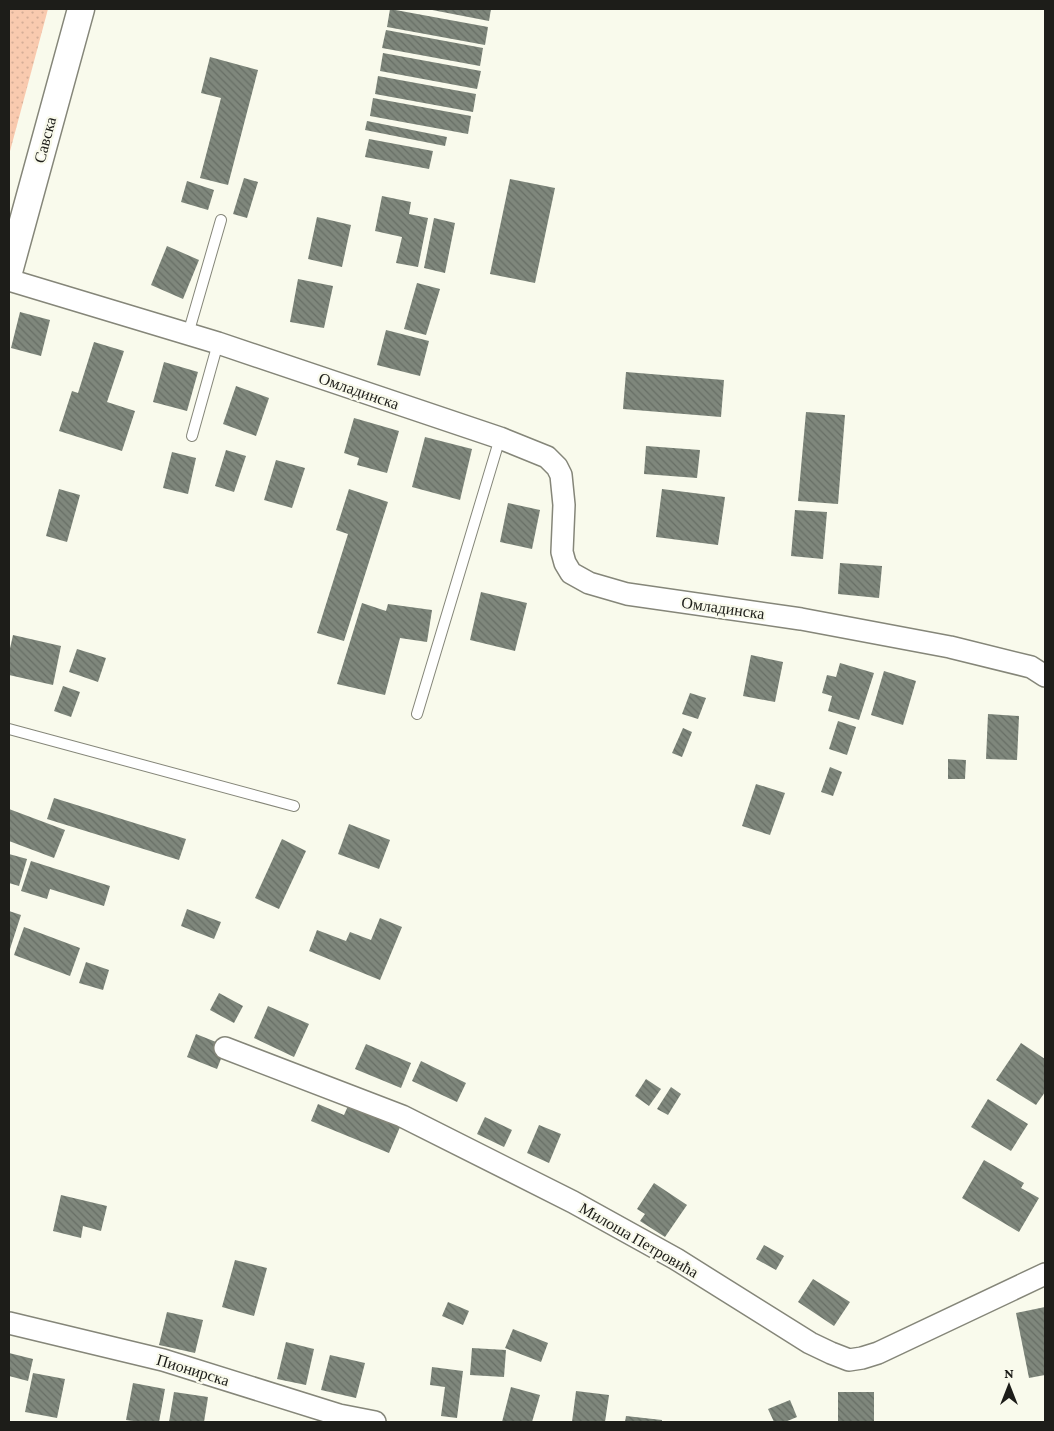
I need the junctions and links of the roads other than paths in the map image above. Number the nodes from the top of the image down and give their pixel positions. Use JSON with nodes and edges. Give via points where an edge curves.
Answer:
{"nodes":[{"id":1,"x":81,"y":9,"type":"edge"},
{"id":2,"x":221,"y":220,"type":"dead end"},
{"id":3,"x":9,"y":272,"type":"edge"},
{"id":4,"x":9,"y":280,"type":"edge"},
{"id":5,"x":188,"y":334,"type":"junction"},
{"id":6,"x":218,"y":343,"type":"junction"},
{"id":7,"x":192,"y":436,"type":"dead end"},
{"id":8,"x":500,"y":438,"type":"junction"},
{"id":9,"x":1045,"y":676,"type":"edge"},
{"id":10,"x":417,"y":714,"type":"dead end"},
{"id":11,"x":9,"y":729,"type":"edge"},
{"id":12,"x":294,"y":806,"type":"dead end"},
{"id":13,"x":226,"y":1048,"type":"dead end"},
{"id":14,"x":1045,"y":1274,"type":"edge"},
{"id":15,"x":9,"y":1323,"type":"edge"},
{"id":16,"x":375,"y":1422,"type":"edge"}],
"edges":[{"from":1,"to":3,"type":"street","name":"Савска"},
{"from":2,"to":5,"type":"lane"},
{"from":4,"to":5,"type":"street","name":"Омладинска"},
{"from":5,"to":6,"type":"street","name":"Омладинска"},
{"from":6,"to":7,"type":"lane"},
{"from":6,"to":8,"type":"street","name":"Омладинска"},
{"from":8,"to":9,"type":"street","name":"Омладинска","via":[[547,457],[557,467],[563,486],[562,552],[571,573],[589,583],[627,594],[801,619],[950,647],[1031,667]]},
{"from":8,"to":10,"type":"lane"},
{"from":11,"to":12,"type":"lane"},
{"from":13,"to":14,"type":"street","name":"Милоша Петровића","via":[[402,1116],[676,1259],[810,1343],[849,1360],[878,1353]]},
{"from":15,"to":16,"type":"street","name":"Пионирска","via":[[163,1360],[339,1415]]}]}
